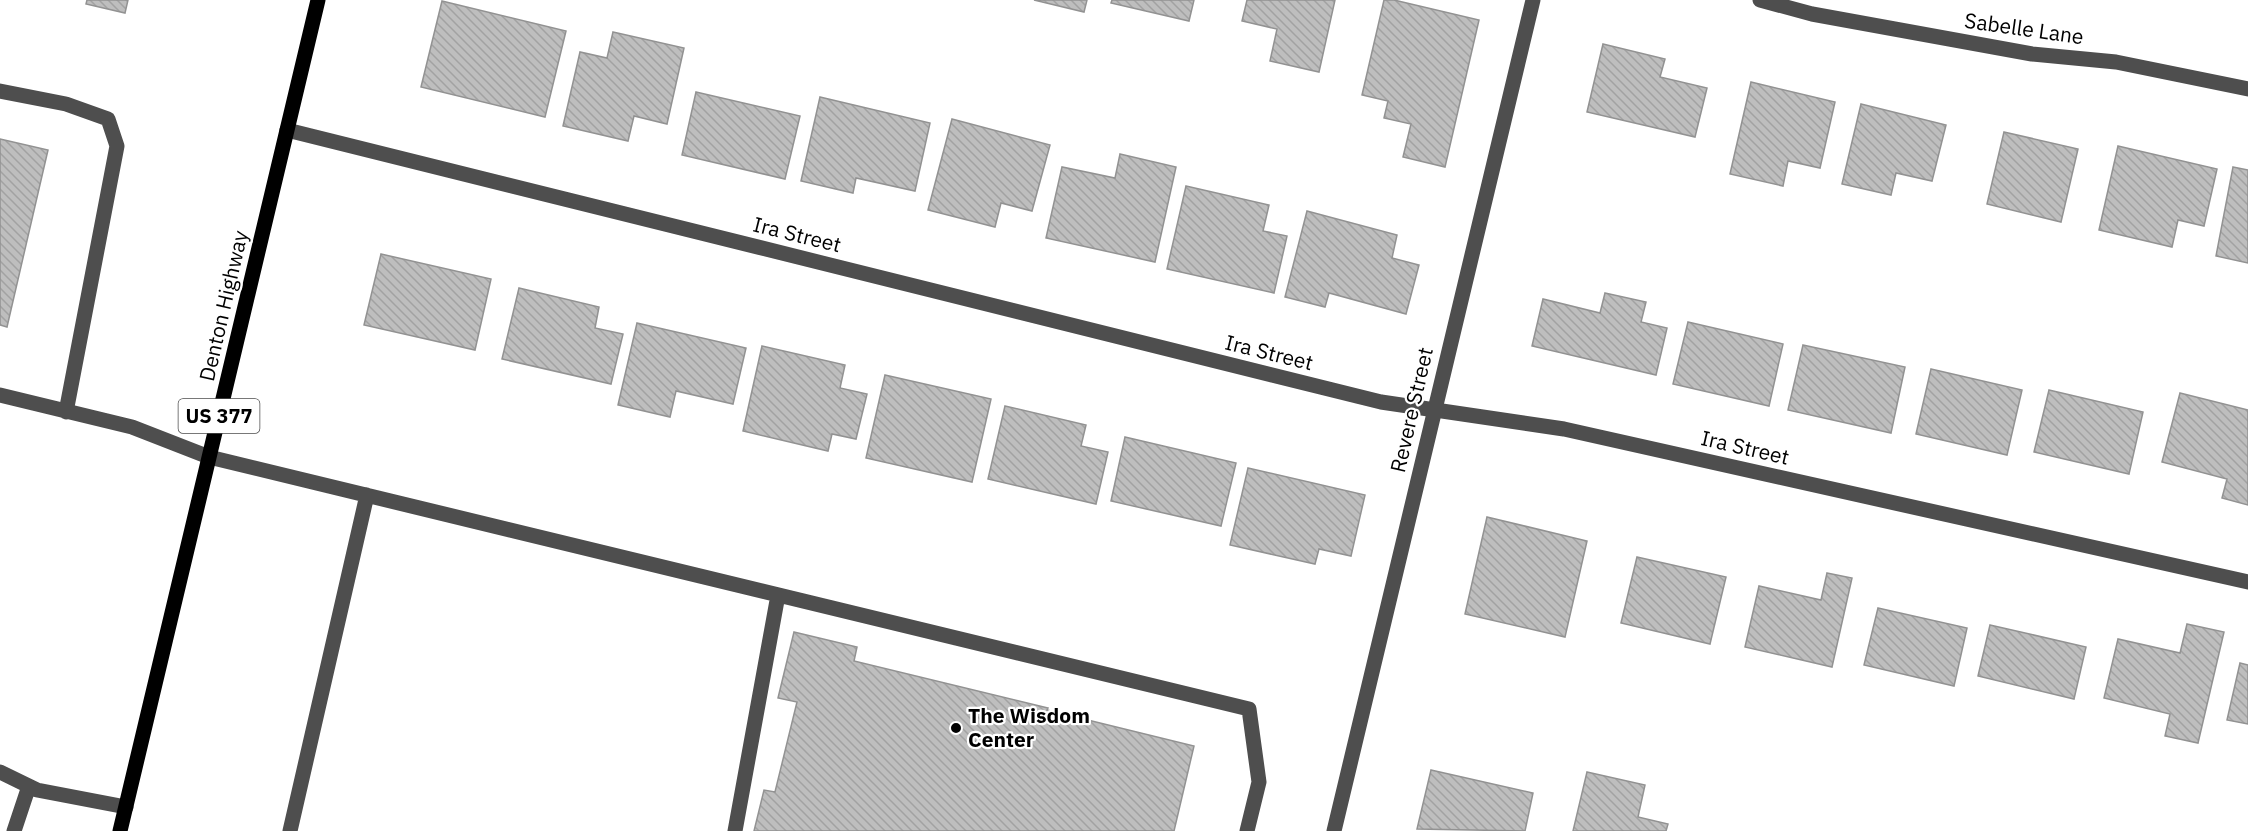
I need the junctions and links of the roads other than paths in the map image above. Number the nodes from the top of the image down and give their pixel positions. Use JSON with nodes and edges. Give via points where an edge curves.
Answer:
{"nodes":[{"id":1,"x":318,"y":0,"type":"edge"},
{"id":2,"x":1533,"y":0,"type":"edge"},
{"id":3,"x":1760,"y":0,"type":"edge"},
{"id":4,"x":2248,"y":89,"type":"edge"},
{"id":5,"x":0,"y":91,"type":"edge"},
{"id":6,"x":287,"y":129,"type":"junction"},
{"id":7,"x":0,"y":395,"type":"edge"},
{"id":8,"x":1433,"y":410,"type":"junction"},
{"id":9,"x":66,"y":412,"type":"junction"},
{"id":10,"x":209,"y":457,"type":"junction"},
{"id":11,"x":367,"y":495,"type":"junction"},
{"id":12,"x":2248,"y":582,"type":"edge"},
{"id":13,"x":778,"y":595,"type":"junction"},
{"id":14,"x":0,"y":772,"type":"edge"},
{"id":15,"x":29,"y":786,"type":"junction"},
{"id":16,"x":126,"y":807,"type":"junction"},
{"id":17,"x":14,"y":831,"type":"edge"},
{"id":18,"x":120,"y":831,"type":"edge"},
{"id":19,"x":292,"y":831,"type":"edge"},
{"id":20,"x":735,"y":831,"type":"edge"},
{"id":21,"x":1247,"y":831,"type":"edge"},
{"id":22,"x":1334,"y":831,"type":"edge"}],
"edges":[{"from":1,"to":6,"type":"main road","name":"Denton Highway","number":"US 377"},
{"from":2,"to":8,"type":"street","name":"Revere Street"},
{"from":3,"to":4,"type":"street","name":"Sabelle Lane","via":[[1812,14],[2032,54],[2116,62]]},
{"from":5,"to":9,"type":"street","via":[[66,104],[108,119],[117,146]]},
{"from":6,"to":8,"type":"street","name":"Ira Street","via":[[1381,402]]},
{"from":6,"to":10,"type":"main road","name":"Denton Highway","number":"US 377"},
{"from":7,"to":9,"type":"street"},
{"from":8,"to":12,"type":"street","name":"Ira Street","via":[[1564,429]]},
{"from":8,"to":22,"type":"street","name":"Revere Street"},
{"from":9,"to":10,"type":"street","via":[[132,427]]},
{"from":10,"to":11,"type":"street"},
{"from":10,"to":16,"type":"main road","name":"Denton Highway","number":"US 377"},
{"from":11,"to":13,"type":"street"},
{"from":11,"to":19,"type":"street"},
{"from":13,"to":20,"type":"street"},
{"from":13,"to":21,"type":"street","via":[[1249,710],[1259,782]]},
{"from":14,"to":15,"type":"street"},
{"from":15,"to":16,"type":"street"},
{"from":15,"to":17,"type":"street"},
{"from":16,"to":18,"type":"main road","name":"Denton Highway","number":"US 377"}]}
